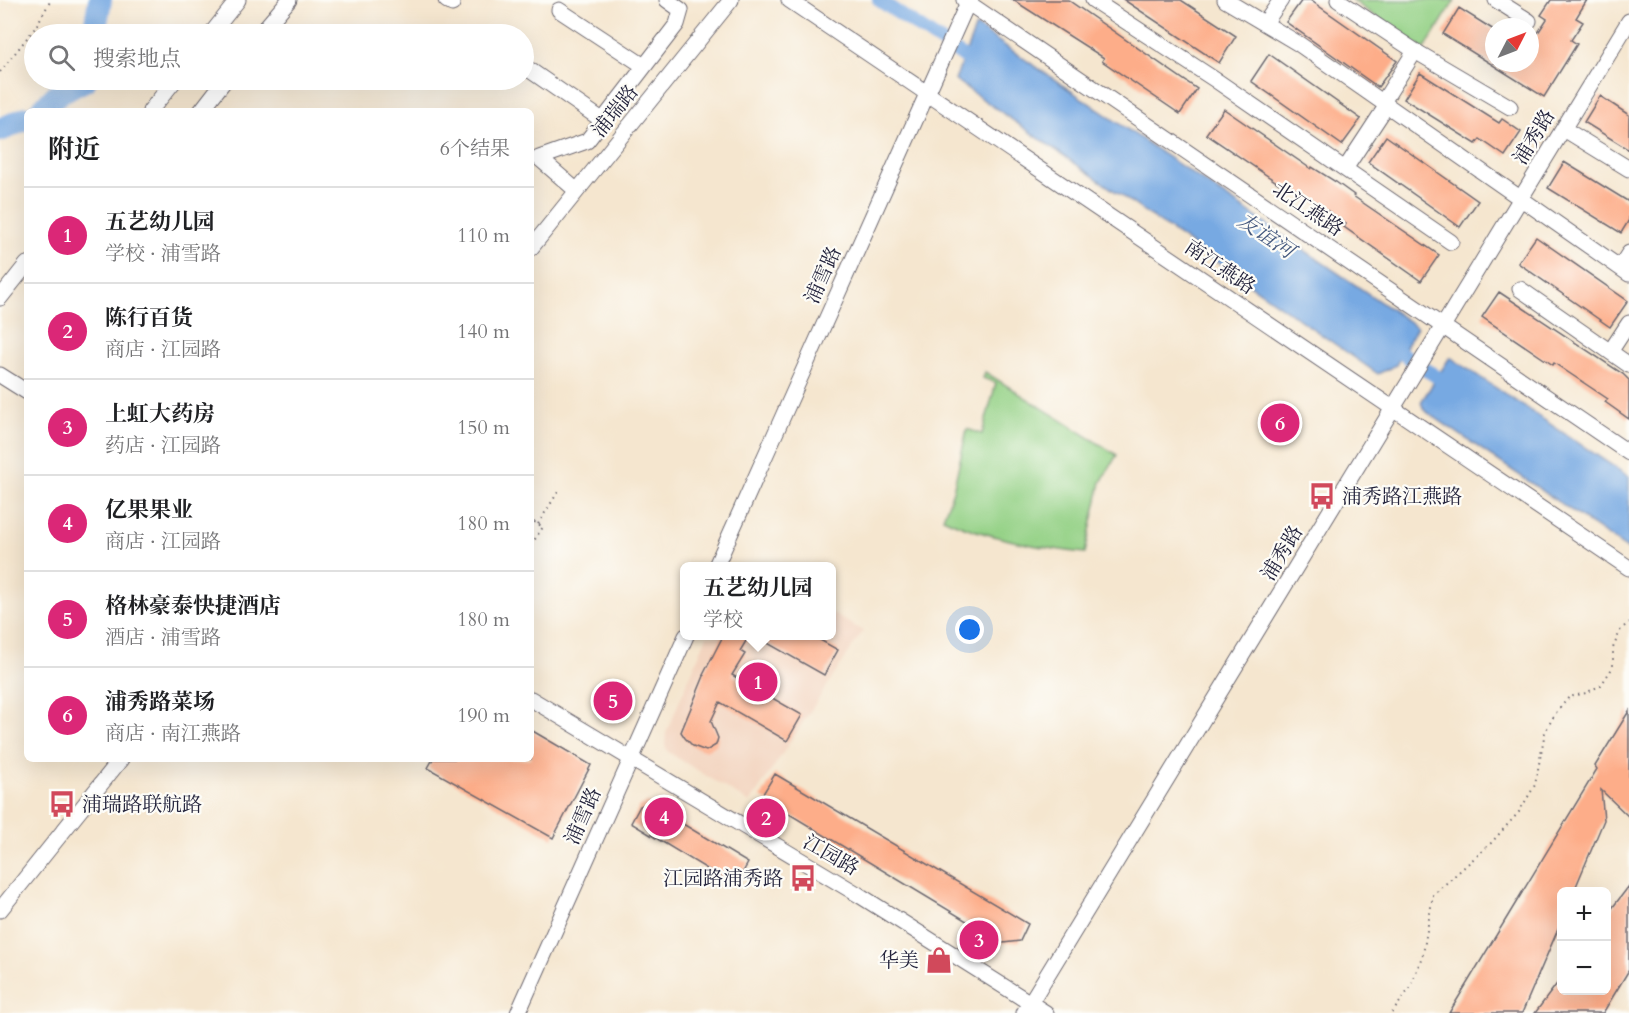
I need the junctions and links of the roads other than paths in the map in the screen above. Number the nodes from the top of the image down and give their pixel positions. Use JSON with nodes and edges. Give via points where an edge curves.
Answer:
{"nodes":[{"id":1,"x":238,"y":0,"type":"edge"},
{"id":2,"x":289,"y":0,"type":"edge"},
{"id":3,"x":666,"y":0,"type":"edge"},
{"id":4,"x":731,"y":0,"type":"edge"},
{"id":5,"x":789,"y":0,"type":"edge"},
{"id":6,"x":1225,"y":0,"type":"edge"},
{"id":7,"x":1281,"y":0,"type":"edge"},
{"id":8,"x":1338,"y":0,"type":"edge"},
{"id":9,"x":1496,"y":0,"type":"edge"},
{"id":10,"x":1101,"y":2,"type":"edge"},
{"id":11,"x":965,"y":5,"type":"edge"},
{"id":12,"x":559,"y":10,"type":"dead end"},
{"id":13,"x":1524,"y":18,"type":"edge"},
{"id":14,"x":1629,"y":21,"type":"edge"},
{"id":15,"x":1265,"y":23,"type":"junction"},
{"id":16,"x":219,"y":24,"type":"edge"},
{"id":17,"x":269,"y":24,"type":"edge"},
{"id":18,"x":1415,"y":51,"type":"junction"},
{"id":19,"x":644,"y":66,"type":"junction"},
{"id":20,"x":534,"y":73,"type":"edge"},
{"id":21,"x":167,"y":90,"type":"edge"},
{"id":22,"x":217,"y":90,"type":"edge"},
{"id":23,"x":926,"y":95,"type":"junction"},
{"id":24,"x":1385,"y":104,"type":"junction"},
{"id":25,"x":1509,"y":107,"type":"dead end"},
{"id":26,"x":152,"y":108,"type":"edge"},
{"id":27,"x":203,"y":108,"type":"edge"},
{"id":28,"x":602,"y":120,"type":"junction"},
{"id":29,"x":1564,"y":129,"type":"junction"},
{"id":30,"x":535,"y":162,"type":"edge"},
{"id":31,"x":1345,"y":169,"type":"junction"},
{"id":32,"x":1629,"y":169,"type":"edge"},
{"id":33,"x":578,"y":191,"type":"junction"},
{"id":34,"x":1522,"y":198,"type":"junction"},
{"id":35,"x":1450,"y":242,"type":"dead end"},
{"id":36,"x":534,"y":244,"type":"edge"},
{"id":37,"x":1629,"y":253,"type":"edge"},
{"id":38,"x":24,"y":268,"type":"edge"},
{"id":39,"x":1624,"y":270,"type":"edge"},
{"id":40,"x":1520,"y":289,"type":"dead end"},
{"id":41,"x":0,"y":297,"type":"edge"},
{"id":42,"x":1629,"y":323,"type":"edge"},
{"id":43,"x":1440,"y":333,"type":"junction"},
{"id":44,"x":1610,"y":352,"type":"junction"},
{"id":45,"x":1629,"y":365,"type":"edge"},
{"id":46,"x":0,"y":375,"type":"edge"},
{"id":47,"x":24,"y":390,"type":"edge"},
{"id":48,"x":1394,"y":409,"type":"junction"},
{"id":49,"x":1629,"y":453,"type":"edge"},
{"id":50,"x":719,"y":562,"type":"edge"},
{"id":51,"x":1629,"y":568,"type":"edge"},
{"id":52,"x":684,"y":640,"type":"edge"},
{"id":53,"x":534,"y":701,"type":"edge"},
{"id":54,"x":631,"y":760,"type":"junction"},
{"id":55,"x":119,"y":762,"type":"edge"},
{"id":56,"x":0,"y":909,"type":"edge"},
{"id":57,"x":1027,"y":1008,"type":"edge"},
{"id":58,"x":518,"y":1013,"type":"edge"},
{"id":59,"x":1046,"y":1013,"type":"edge"}],
"edges":[{"from":1,"to":16,"type":"street"},
{"from":2,"to":17,"type":"street"},
{"from":3,"to":19,"type":"street","via":[[681,10],[677,24]]},
{"from":4,"to":33,"type":"street","name":"浦瑞路"},
{"from":5,"to":23,"type":"street","name":"南江燕路"},
{"from":6,"to":15,"type":"street"},
{"from":7,"to":15,"type":"street"},
{"from":8,"to":18,"type":"street"},
{"from":9,"to":13,"type":"street"},
{"from":10,"to":31,"type":"street"},
{"from":11,"to":23,"type":"street","name":"浦雪路"},
{"from":11,"to":43,"type":"street","name":"北江燕路"},
{"from":12,"to":19,"type":"street"},
{"from":14,"to":29,"type":"street","name":"浦秀路"},
{"from":15,"to":24,"type":"street"},
{"from":18,"to":24,"type":"street"},
{"from":18,"to":25,"type":"street"},
{"from":19,"to":28,"type":"street"},
{"from":20,"to":28,"type":"street"},
{"from":21,"to":26,"type":"street"},
{"from":22,"to":27,"type":"street"},
{"from":23,"to":48,"type":"street","name":"南江燕路"},
{"from":23,"to":50,"type":"street","name":"浦雪路"},
{"from":24,"to":31,"type":"street"},
{"from":24,"to":34,"type":"street"},
{"from":28,"to":30,"type":"street","via":[[587,141]]},
{"from":29,"to":32,"type":"street"},
{"from":29,"to":34,"type":"street","name":"浦秀路"},
{"from":30,"to":33,"type":"street"},
{"from":31,"to":35,"type":"street"},
{"from":33,"to":36,"type":"street","name":"浦瑞路"},
{"from":34,"to":39,"type":"street"},
{"from":34,"to":43,"type":"street","name":"浦秀路"},
{"from":37,"to":39,"type":"street"},
{"from":38,"to":41,"type":"street"},
{"from":40,"to":44,"type":"street"},
{"from":42,"to":44,"type":"street"},
{"from":43,"to":48,"type":"street","name":"浦秀路"},
{"from":43,"to":49,"type":"street","name":"北江燕路"},
{"from":44,"to":45,"type":"street"},
{"from":46,"to":47,"type":"street"},
{"from":48,"to":51,"type":"street","name":"南江燕路"},
{"from":48,"to":57,"type":"street","name":"浦秀路"},
{"from":52,"to":54,"type":"street","name":"浦雪路"},
{"from":53,"to":54,"type":"street","name":"江园路"},
{"from":54,"to":57,"type":"street","name":"江园路","via":[[859,895]]},
{"from":54,"to":58,"type":"street","name":"浦雪路"},
{"from":55,"to":56,"type":"street"},
{"from":57,"to":59,"type":"street","name":"江园路"}]}
